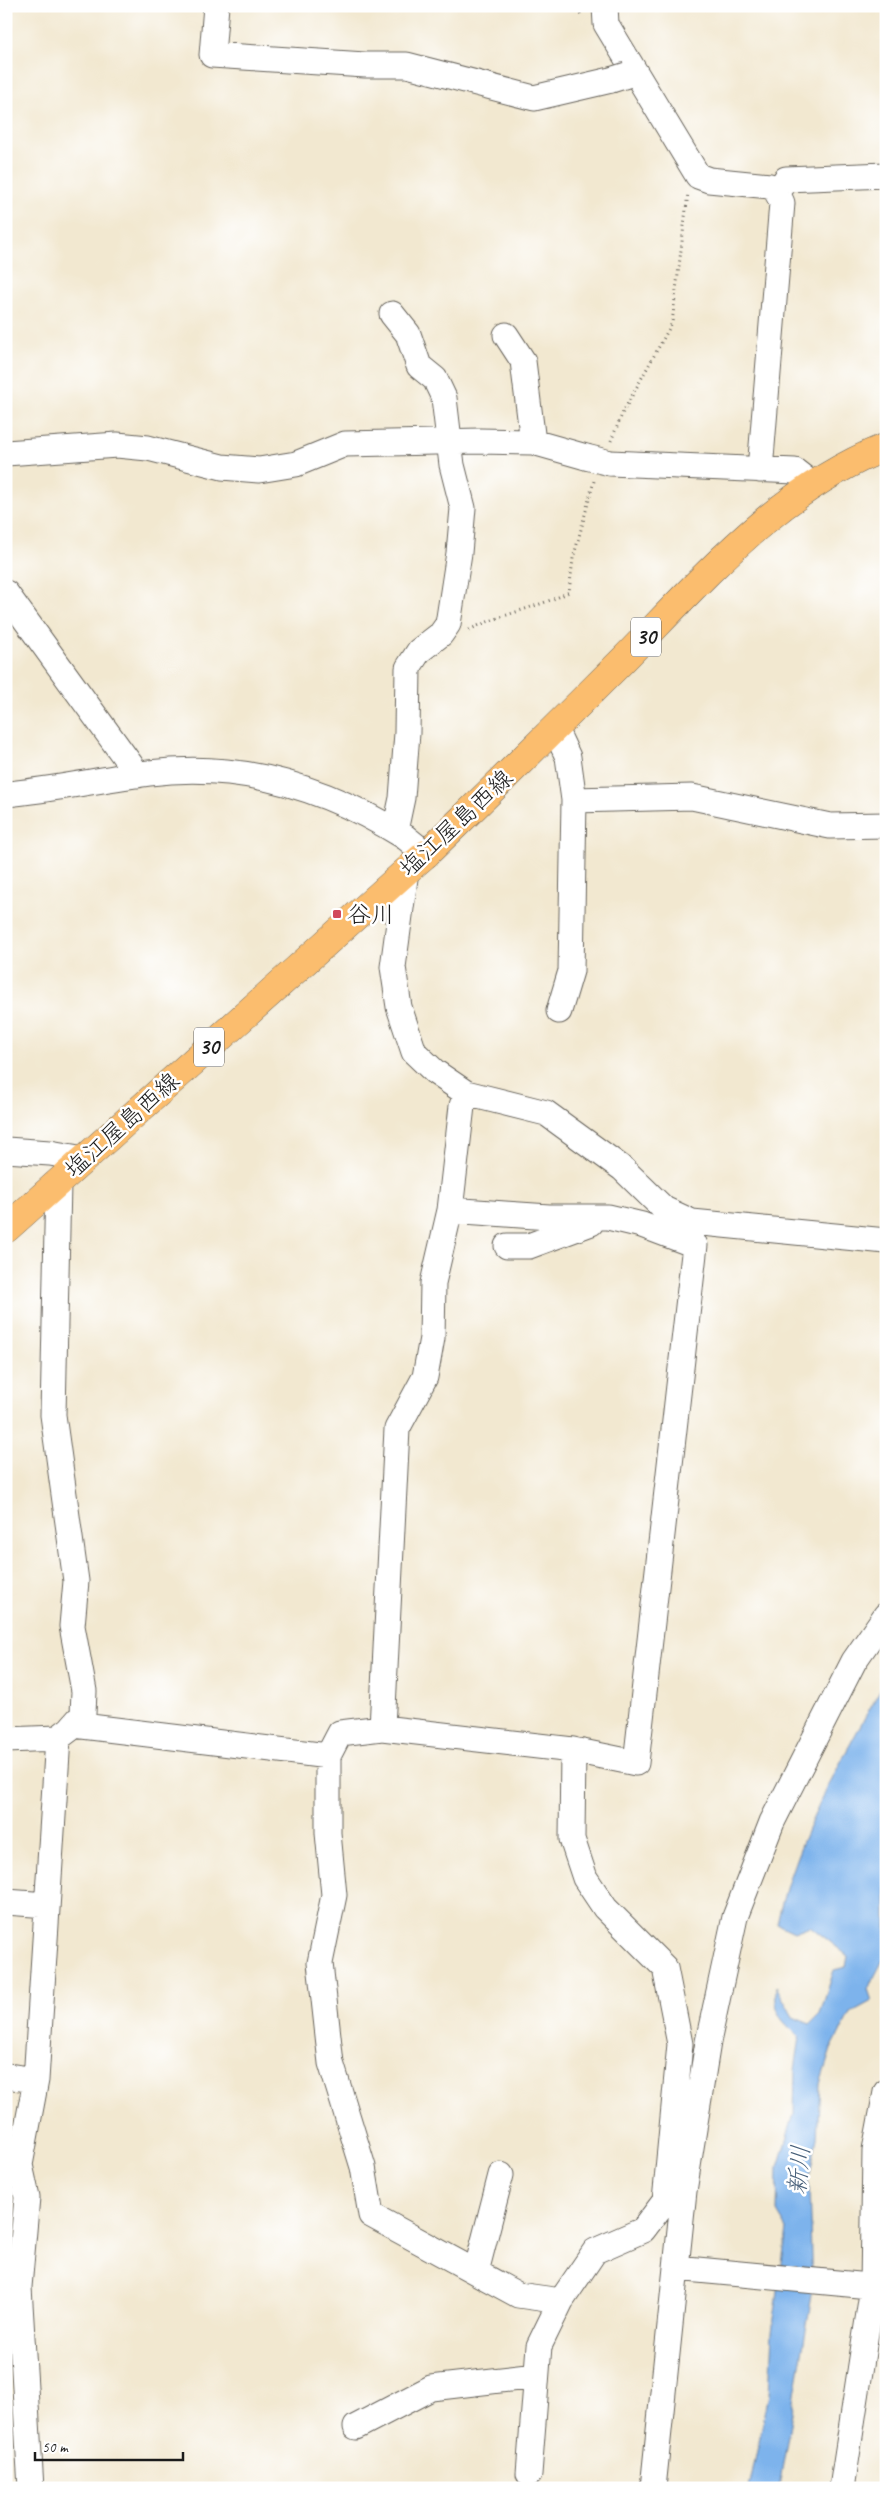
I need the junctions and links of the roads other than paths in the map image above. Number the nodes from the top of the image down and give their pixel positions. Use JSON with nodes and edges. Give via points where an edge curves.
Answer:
{"nodes":[{"id":1,"x":216,"y":6,"type":"edge"},
{"id":2,"x":604,"y":6,"type":"edge"},
{"id":3,"x":624,"y":76,"type":"junction"},
{"id":4,"x":886,"y":175,"type":"edge"},
{"id":5,"x":777,"y":192,"type":"junction"},
{"id":6,"x":392,"y":314,"type":"dead end"},
{"id":7,"x":506,"y":335,"type":"dead end"},
{"id":8,"x":448,"y":442,"type":"junction"},
{"id":9,"x":533,"y":442,"type":"junction"},
{"id":10,"x":886,"y":447,"type":"edge"},
{"id":11,"x":6,"y":453,"type":"edge"},
{"id":12,"x":760,"y":470,"type":"junction"},
{"id":13,"x":813,"y":485,"type":"junction"},
{"id":14,"x":6,"y":593,"type":"edge"},
{"id":15,"x":555,"y":729,"type":"junction"},
{"id":16,"x":138,"y":775,"type":"junction"},
{"id":17,"x":6,"y":794,"type":"edge"},
{"id":18,"x":574,"y":800,"type":"junction"},
{"id":19,"x":886,"y":825,"type":"edge"},
{"id":20,"x":400,"y":834,"type":"junction"},
{"id":21,"x":415,"y":864,"type":"junction"},
{"id":22,"x":559,"y":1011,"type":"dead end"},
{"id":23,"x":466,"y":1093,"type":"junction"},
{"id":24,"x":6,"y":1150,"type":"edge"},
{"id":25,"x":84,"y":1159,"type":"junction"},
{"id":26,"x":58,"y":1183,"type":"junction"},
{"id":27,"x":450,"y":1210,"type":"junction"},
{"id":28,"x":608,"y":1216,"type":"junction"},
{"id":29,"x":692,"y":1222,"type":"junction"},
{"id":30,"x":6,"y":1229,"type":"edge"},
{"id":31,"x":886,"y":1241,"type":"edge"},
{"id":32,"x":507,"y":1246,"type":"dead end"},
{"id":33,"x":886,"y":1615,"type":"edge"},
{"id":34,"x":382,"y":1728,"type":"junction"},
{"id":35,"x":66,"y":1731,"type":"junction"},
{"id":36,"x":6,"y":1740,"type":"edge"},
{"id":37,"x":573,"y":1750,"type":"junction"},
{"id":38,"x":328,"y":1756,"type":"junction"},
{"id":39,"x":6,"y":1902,"type":"edge"},
{"id":40,"x":47,"y":1906,"type":"junction"},
{"id":41,"x":6,"y":2076,"type":"edge"},
{"id":42,"x":36,"y":2080,"type":"junction"},
{"id":43,"x":886,"y":2092,"type":"edge"},
{"id":44,"x":501,"y":2175,"type":"dead end"},
{"id":45,"x":684,"y":2269,"type":"junction"},
{"id":46,"x":476,"y":2272,"type":"junction"},
{"id":47,"x":13,"y":2285,"type":"edge"},
{"id":48,"x":872,"y":2287,"type":"edge"},
{"id":49,"x":658,"y":2295,"type":"dead end"},
{"id":50,"x":561,"y":2301,"type":"junction"},
{"id":51,"x":536,"y":2376,"type":"junction"},
{"id":52,"x":356,"y":2427,"type":"dead end"},
{"id":53,"x":529,"y":2474,"type":"dead end"},
{"id":54,"x":31,"y":2488,"type":"edge"},
{"id":55,"x":639,"y":2488,"type":"edge"},
{"id":56,"x":653,"y":2488,"type":"edge"},
{"id":57,"x":842,"y":2488,"type":"edge"}],
"edges":[{"from":1,"to":3,"type":"street","via":[[212,55],[407,65],[534,98]]},
{"from":2,"to":3,"type":"street","via":[[606,24]]},
{"from":3,"to":5,"type":"street","via":[[698,176],[770,186]]},
{"from":4,"to":5,"type":"street","via":[[786,179]]},
{"from":5,"to":12,"type":"street","via":[[782,203]]},
{"from":6,"to":8,"type":"street","via":[[408,334],[419,366],[435,379],[444,398]]},
{"from":7,"to":9,"type":"street","via":[[523,361]]},
{"from":8,"to":9,"type":"street"},
{"from":8,"to":11,"type":"street","via":[[345,444],[296,464],[259,470],[222,467],[148,448],[117,446]]},
{"from":8,"to":20,"type":"street","via":[[463,508],[459,553],[448,624],[441,634],[419,651],[408,668]]},
{"from":9,"to":12,"type":"street","bridge":true,"via":[[610,463]]},
{"from":10,"to":13,"type":"main road","name":"塩江屋島西線","number":"30","via":[[860,457]]},
{"from":12,"to":13,"type":"street","via":[[794,471]]},
{"from":13,"to":15,"type":"main road","name":"塩江屋島西線","number":"30","via":[[772,512],[735,546]]},
{"from":14,"to":16,"type":"street"},
{"from":15,"to":18,"type":"street","via":[[568,758]]},
{"from":15,"to":21,"type":"main road","name":"塩江屋島西線","number":"30"},
{"from":16,"to":17,"type":"street"},
{"from":16,"to":20,"type":"street","via":[[190,770],[255,774],[355,808]]},
{"from":18,"to":19,"type":"street","via":[[692,797],[830,826]]},
{"from":18,"to":22,"type":"street","via":[[571,971]]},
{"from":20,"to":21,"type":"street","bridge":true},
{"from":21,"to":23,"type":"street","via":[[393,967],[399,1008],[414,1052],[435,1072]]},
{"from":21,"to":25,"type":"main road","name":"塩江屋島西線","number":"30"},
{"from":23,"to":27,"type":"street"},
{"from":23,"to":29,"type":"street","via":[[546,1113],[623,1169],[664,1209]]},
{"from":24,"to":25,"type":"street"},
{"from":25,"to":26,"type":"main road","name":"塩江屋島西線","number":"30"},
{"from":26,"to":30,"type":"main road","name":"塩江屋島西線","number":"30"},
{"from":26,"to":35,"type":"street","via":[[53,1415],[76,1581],[72,1626],[84,1691],[83,1714]]},
{"from":27,"to":28,"type":"street","via":[[549,1217]]},
{"from":27,"to":34,"type":"street","via":[[433,1284],[432,1338],[426,1377],[397,1429]]},
{"from":28,"to":29,"type":"street","via":[[624,1211]]},
{"from":28,"to":32,"type":"street","via":[[529,1246]]},
{"from":28,"to":37,"type":"street","via":[[695,1245],[636,1763]]},
{"from":29,"to":31,"type":"street"},
{"from":33,"to":45,"type":"street","via":[[854,1661],[772,1822],[735,1917],[708,2042],[684,2191]]},
{"from":34,"to":37,"type":"street"},
{"from":34,"to":38,"type":"street","via":[[340,1733]]},
{"from":35,"to":36,"type":"street"},
{"from":35,"to":38,"type":"street"},
{"from":35,"to":40,"type":"street"},
{"from":37,"to":50,"type":"street","via":[[572,1838],[585,1878],[605,1908],[665,1968],[680,2044],[665,2200],[643,2230],[595,2251]]},
{"from":38,"to":46,"type":"street","via":[[328,1832],[334,1895],[320,1963],[331,2063],[363,2167],[371,2215]]},
{"from":39,"to":40,"type":"street"},
{"from":40,"to":42,"type":"street"},
{"from":41,"to":42,"type":"street"},
{"from":42,"to":47,"type":"street","via":[[20,2165],[27,2197]]},
{"from":43,"to":48,"type":"street","via":[[875,2150]]},
{"from":44,"to":46,"type":"street"},
{"from":45,"to":48,"type":"street"},
{"from":45,"to":56,"type":"street"},
{"from":46,"to":50,"type":"street","via":[[518,2295]]},
{"from":47,"to":54,"type":"street"},
{"from":48,"to":57,"type":"street"},
{"from":49,"to":55,"type":"street"},
{"from":50,"to":51,"type":"street","via":[[539,2346]]},
{"from":51,"to":52,"type":"street","via":[[431,2388]]},
{"from":51,"to":53,"type":"street"}]}
